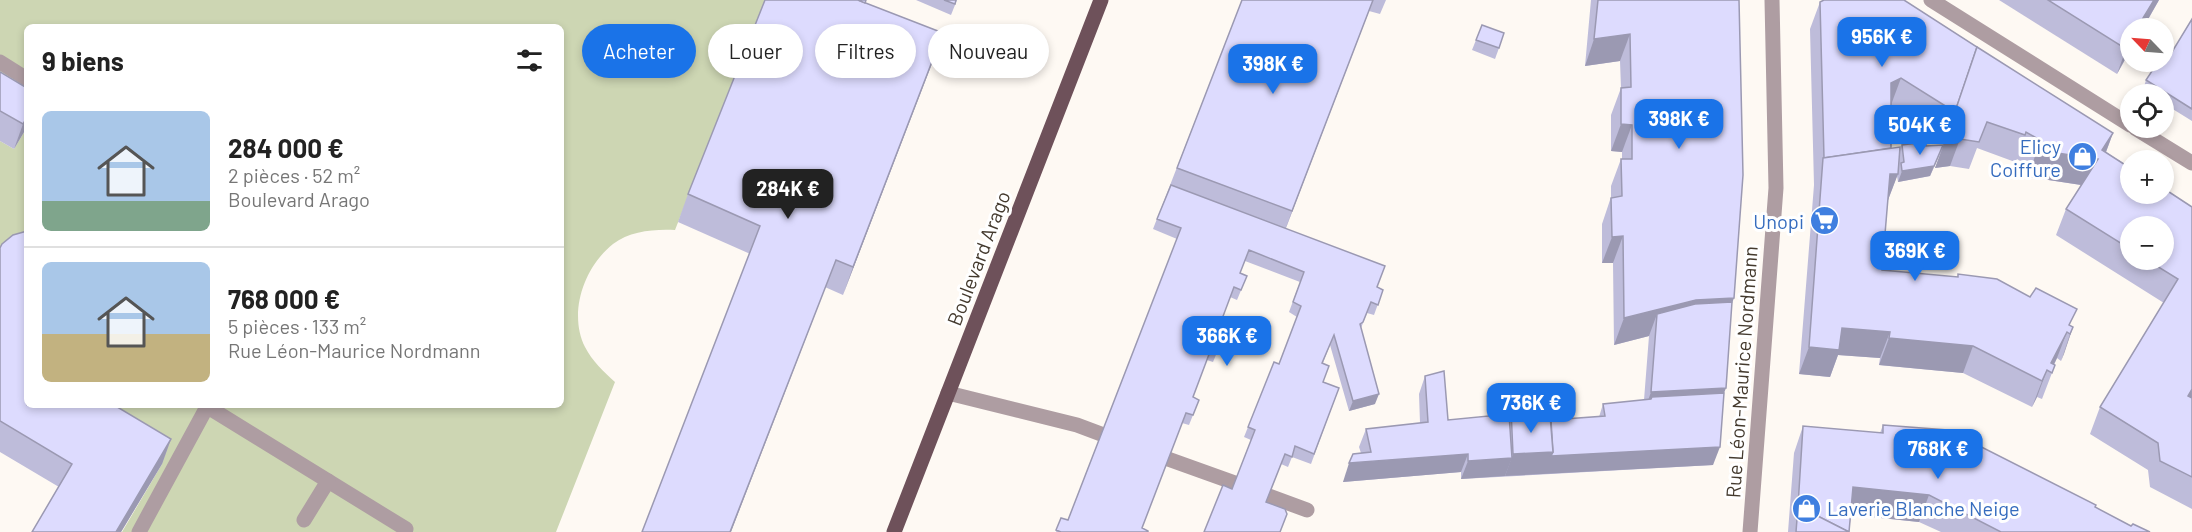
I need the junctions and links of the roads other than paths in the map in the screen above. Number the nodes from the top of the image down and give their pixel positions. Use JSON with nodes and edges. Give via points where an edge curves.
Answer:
{"nodes":[{"id":1,"x":1101,"y":0,"type":"edge"},
{"id":2,"x":1772,"y":0,"type":"edge"},
{"id":3,"x":1931,"y":0,"type":"edge"},
{"id":4,"x":0,"y":63,"type":"edge"},
{"id":5,"x":24,"y":77,"type":"edge"},
{"id":6,"x":2120,"y":119,"type":"edge"},
{"id":7,"x":2150,"y":138,"type":"edge"},
{"id":8,"x":2192,"y":164,"type":"edge"},
{"id":9,"x":948,"y":393,"type":"junction"},
{"id":10,"x":207,"y":408,"type":"edge"},
{"id":11,"x":211,"y":408,"type":"edge"},
{"id":12,"x":1101,"y":434,"type":"edge"},
{"id":13,"x":1168,"y":459,"type":"edge"},
{"id":14,"x":328,"y":481,"type":"junction"},
{"id":15,"x":1235,"y":483,"type":"edge"},
{"id":16,"x":1269,"y":496,"type":"edge"},
{"id":17,"x":1306,"y":510,"type":"dead end"},
{"id":18,"x":304,"y":520,"type":"dead end"},
{"id":19,"x":406,"y":529,"type":"dead end"},
{"id":20,"x":138,"y":532,"type":"edge"},
{"id":21,"x":894,"y":532,"type":"edge"},
{"id":22,"x":1750,"y":532,"type":"edge"}],
"edges":[{"from":1,"to":9,"type":"main road","name":"Boulevard Arago"},
{"from":2,"to":22,"type":"street","name":"Rue Léon-Maurice Nordmann","via":[[1776,188]]},
{"from":3,"to":6,"type":"street"},
{"from":4,"to":5,"type":"street"},
{"from":7,"to":8,"type":"street"},
{"from":9,"to":12,"type":"street"},
{"from":9,"to":21,"type":"main road","name":"Boulevard Arago"},
{"from":10,"to":20,"type":"street"},
{"from":11,"to":14,"type":"street"},
{"from":13,"to":15,"type":"street"},
{"from":14,"to":18,"type":"street"},
{"from":14,"to":19,"type":"street"},
{"from":16,"to":17,"type":"street"}]}
